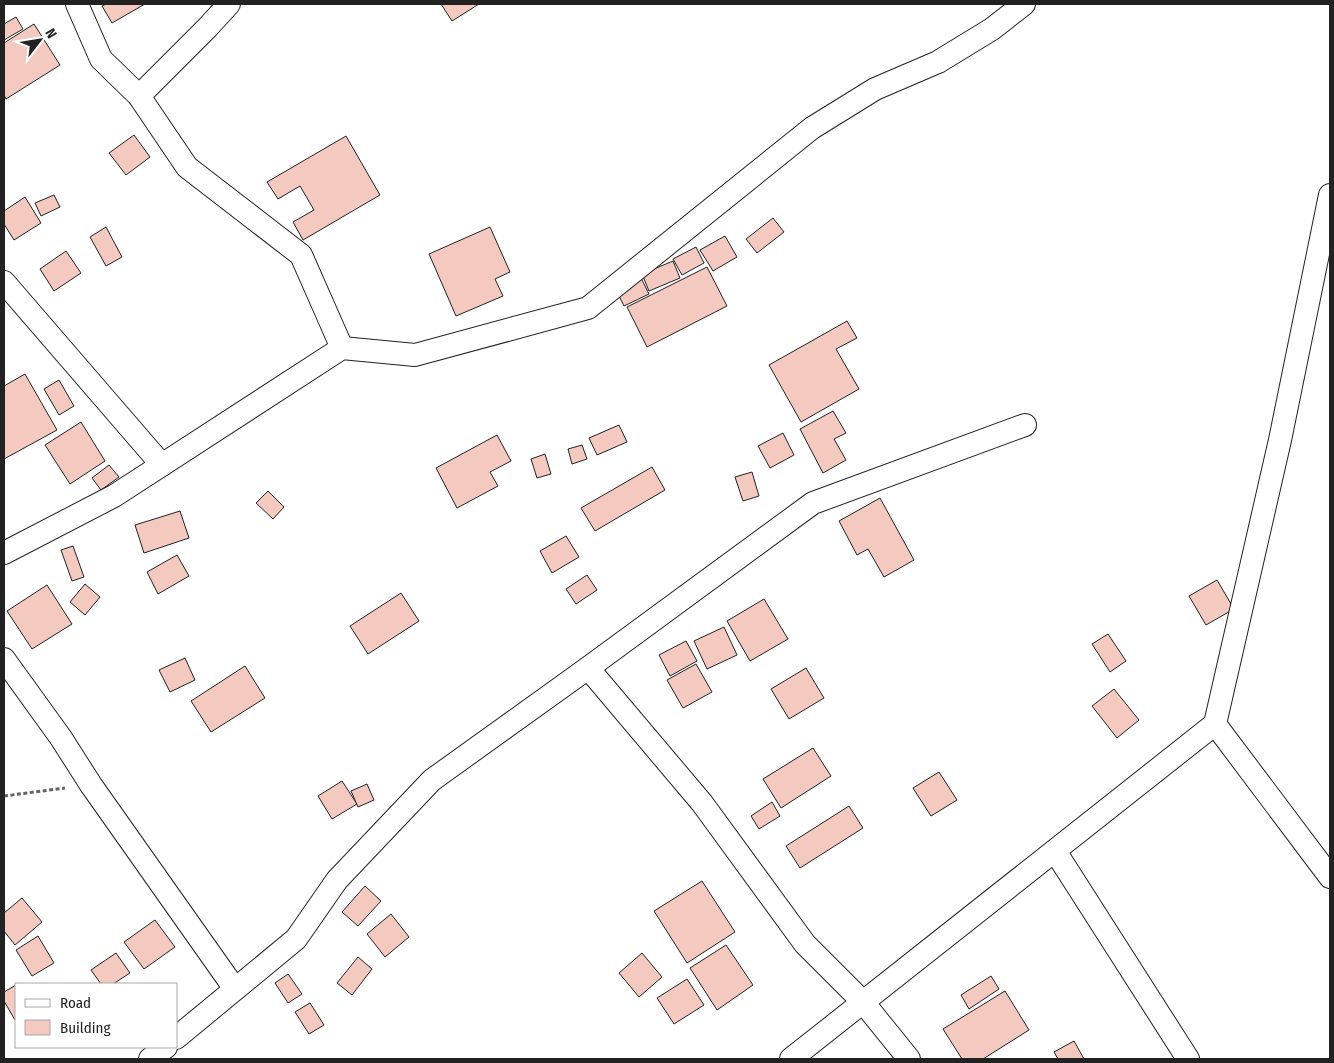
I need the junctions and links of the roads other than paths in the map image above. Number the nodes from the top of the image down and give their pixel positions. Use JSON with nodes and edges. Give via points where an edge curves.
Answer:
{"nodes":[{"id":1,"x":77,"y":4,"type":"edge"},
{"id":2,"x":229,"y":4,"type":"edge"},
{"id":3,"x":1012,"y":6,"type":"edge"},
{"id":4,"x":139,"y":96,"type":"junction"},
{"id":5,"x":1330,"y":195,"type":"edge"},
{"id":6,"x":4,"y":282,"type":"edge"},
{"id":7,"x":342,"y":348,"type":"junction"},
{"id":8,"x":1025,"y":425,"type":"dead end"},
{"id":9,"x":162,"y":465,"type":"junction"},
{"id":10,"x":4,"y":553,"type":"edge"},
{"id":11,"x":4,"y":659,"type":"edge"},
{"id":12,"x":588,"y":668,"type":"junction"},
{"id":13,"x":1215,"y":724,"type":"junction"},
{"id":14,"x":1055,"y":851,"type":"junction"},
{"id":15,"x":1330,"y":877,"type":"edge"},
{"id":16,"x":235,"y":989,"type":"junction"},
{"id":17,"x":863,"y":1002,"type":"junction"},
{"id":18,"x":178,"y":1036,"type":"edge"},
{"id":19,"x":165,"y":1048,"type":"edge"},
{"id":20,"x":150,"y":1059,"type":"edge"},
{"id":21,"x":791,"y":1059,"type":"edge"},
{"id":22,"x":909,"y":1059,"type":"edge"},
{"id":23,"x":1188,"y":1059,"type":"edge"}],
"edges":[{"from":1,"to":4,"type":"street","via":[[101,58]]},
{"from":2,"to":4,"type":"street"},
{"from":3,"to":7,"type":"street","via":[[992,29],[938,62],[876,90],[812,128],[588,308],[415,355]]},
{"from":4,"to":7,"type":"street","via":[[187,167],[301,255]]},
{"from":5,"to":13,"type":"street","via":[[1280,440]]},
{"from":6,"to":9,"type":"street"},
{"from":7,"to":9,"type":"street"},
{"from":8,"to":12,"type":"street","via":[[813,503]]},
{"from":9,"to":10,"type":"street","via":[[114,496]]},
{"from":11,"to":16,"type":"street"},
{"from":12,"to":16,"type":"street","via":[[432,780],[337,880],[296,939]]},
{"from":12,"to":17,"type":"street","via":[[702,804],[805,944]]},
{"from":13,"to":14,"type":"street"},
{"from":13,"to":15,"type":"street"},
{"from":14,"to":17,"type":"street"},
{"from":14,"to":23,"type":"street"},
{"from":16,"to":18,"type":"street"},
{"from":17,"to":21,"type":"street"},
{"from":17,"to":22,"type":"street"},
{"from":19,"to":20,"type":"street"}]}
